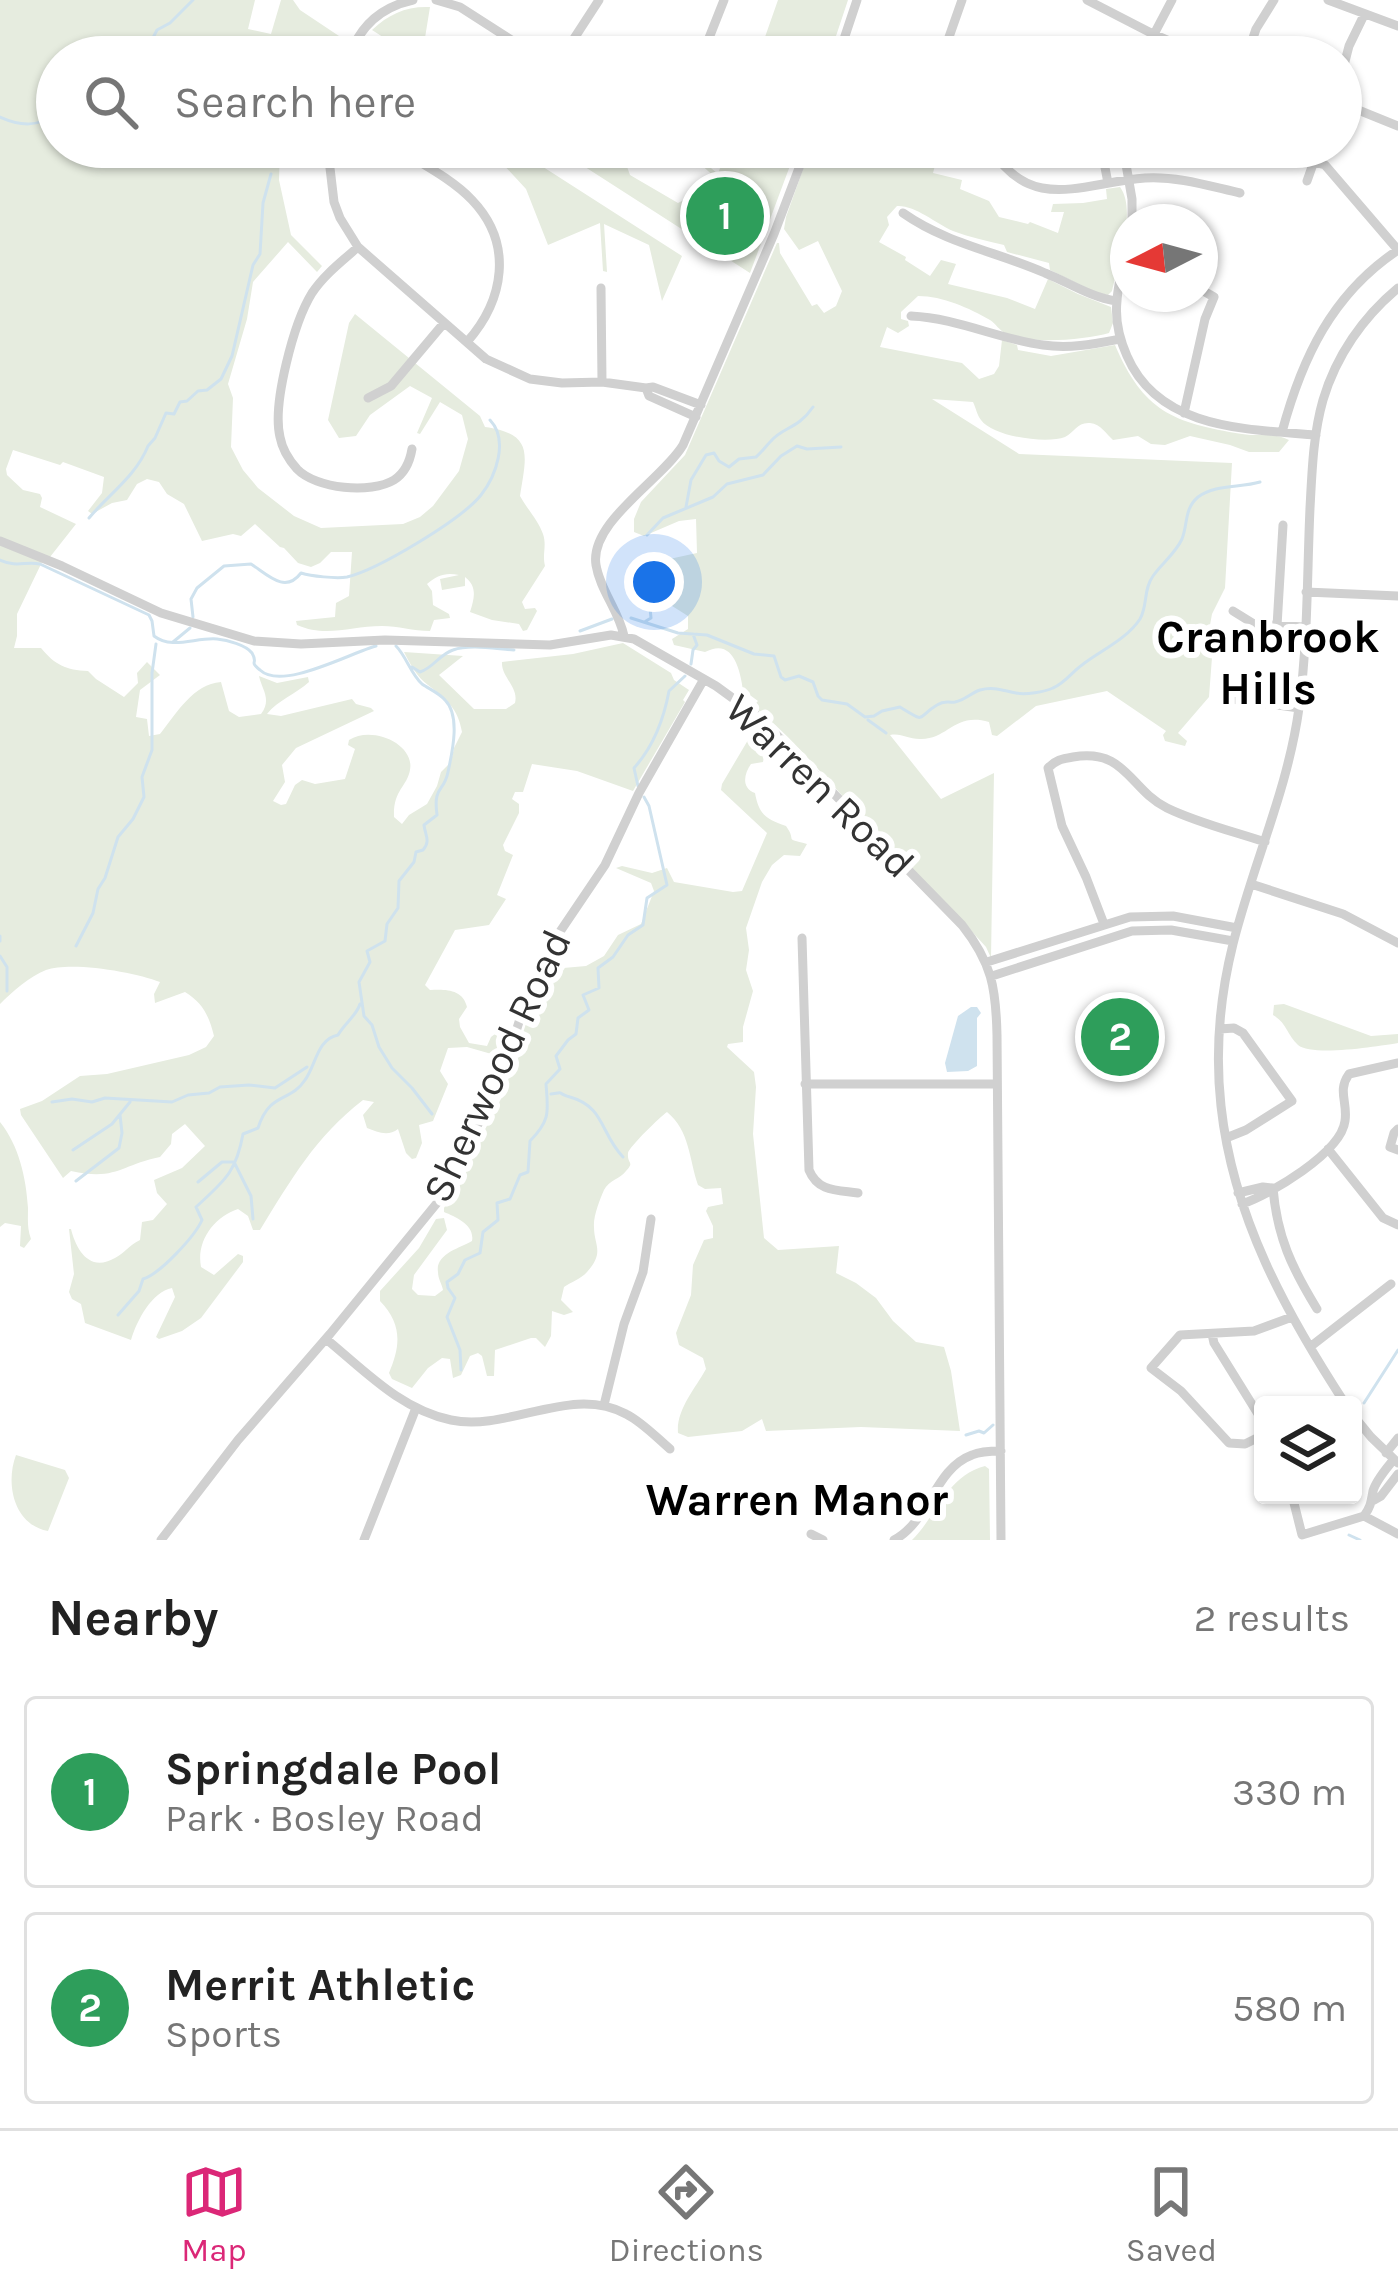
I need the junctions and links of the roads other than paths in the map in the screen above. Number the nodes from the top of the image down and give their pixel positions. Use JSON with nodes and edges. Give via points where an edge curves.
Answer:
{"nodes":[{"id":1,"x":411,"y":0,"type":"edge"},
{"id":2,"x":436,"y":0,"type":"edge"},
{"id":3,"x":599,"y":0,"type":"edge"},
{"id":4,"x":724,"y":0,"type":"edge"},
{"id":5,"x":857,"y":0,"type":"edge"},
{"id":6,"x":962,"y":0,"type":"edge"},
{"id":7,"x":1088,"y":0,"type":"edge"},
{"id":8,"x":1172,"y":0,"type":"edge"},
{"id":9,"x":1274,"y":0,"type":"edge"},
{"id":10,"x":1328,"y":0,"type":"edge"},
{"id":11,"x":1364,"y":15,"type":"junction"},
{"id":12,"x":1398,"y":26,"type":"edge"},
{"id":13,"x":1153,"y":34,"type":"junction"},
{"id":14,"x":359,"y":36,"type":"edge"},
{"id":15,"x":505,"y":36,"type":"edge"},
{"id":16,"x":576,"y":36,"type":"edge"},
{"id":17,"x":709,"y":36,"type":"edge"},
{"id":18,"x":846,"y":36,"type":"edge"},
{"id":19,"x":949,"y":36,"type":"edge"},
{"id":20,"x":1158,"y":36,"type":"edge"},
{"id":21,"x":1254,"y":36,"type":"edge"},
{"id":22,"x":1354,"y":36,"type":"edge"},
{"id":23,"x":1362,"y":111,"type":"edge"},
{"id":24,"x":1398,"y":126,"type":"edge"},
{"id":25,"x":330,"y":168,"type":"edge"},
{"id":26,"x":426,"y":168,"type":"edge"},
{"id":27,"x":799,"y":168,"type":"edge"},
{"id":28,"x":1005,"y":168,"type":"edge"},
{"id":29,"x":1105,"y":168,"type":"edge"},
{"id":30,"x":1126,"y":168,"type":"edge"},
{"id":31,"x":1312,"y":168,"type":"edge"},
{"id":32,"x":1327,"y":168,"type":"edge"},
{"id":33,"x":1128,"y":180,"type":"junction"},
{"id":34,"x":1307,"y":182,"type":"dead end"},
{"id":35,"x":1108,"y":183,"type":"junction"},
{"id":36,"x":1240,"y":193,"type":"dead end"},
{"id":37,"x":1130,"y":204,"type":"edge"},
{"id":38,"x":903,"y":213,"type":"dead end"},
{"id":39,"x":358,"y":248,"type":"junction"},
{"id":40,"x":601,"y":288,"type":"dead end"},
{"id":41,"x":1398,"y":288,"type":"edge"},
{"id":42,"x":1110,"y":300,"type":"edge"},
{"id":43,"x":1117,"y":312,"type":"edge"},
{"id":44,"x":1207,"y":312,"type":"edge"},
{"id":45,"x":911,"y":316,"type":"dead end"},
{"id":46,"x":444,"y":323,"type":"junction"},
{"id":47,"x":1120,"y":339,"type":"junction"},
{"id":48,"x":466,"y":342,"type":"junction"},
{"id":49,"x":602,"y":382,"type":"junction"},
{"id":50,"x":646,"y":388,"type":"junction"},
{"id":51,"x":368,"y":398,"type":"dead end"},
{"id":52,"x":701,"y":404,"type":"junction"},
{"id":53,"x":1184,"y":413,"type":"junction"},
{"id":54,"x":696,"y":417,"type":"junction"},
{"id":55,"x":1282,"y":432,"type":"junction"},
{"id":56,"x":1316,"y":435,"type":"junction"},
{"id":57,"x":412,"y":449,"type":"dead end"},
{"id":58,"x":1283,"y":525,"type":"dead end"},
{"id":59,"x":0,"y":542,"type":"edge"},
{"id":60,"x":1306,"y":592,"type":"junction"},
{"id":61,"x":1398,"y":596,"type":"edge"},
{"id":62,"x":1233,"y":611,"type":"dead end"},
{"id":63,"x":1277,"y":626,"type":"junction"},
{"id":64,"x":1304,"y":627,"type":"junction"},
{"id":65,"x":624,"y":636,"type":"junction"},
{"id":66,"x":704,"y":679,"type":"junction"},
{"id":67,"x":1225,"y":698,"type":"dead end"},
{"id":68,"x":1299,"y":708,"type":"junction"},
{"id":69,"x":1265,"y":842,"type":"junction"},
{"id":70,"x":1251,"y":884,"type":"junction"},
{"id":71,"x":1104,"y":924,"type":"junction"},
{"id":72,"x":1237,"y":928,"type":"junction"},
{"id":73,"x":802,"y":938,"type":"dead end"},
{"id":74,"x":1233,"y":941,"type":"junction"},
{"id":75,"x":1398,"y":943,"type":"edge"},
{"id":76,"x":987,"y":962,"type":"junction"},
{"id":77,"x":992,"y":976,"type":"junction"},
{"id":78,"x":1220,"y":1028,"type":"junction"},
{"id":79,"x":1398,"y":1063,"type":"edge"},
{"id":80,"x":805,"y":1084,"type":"junction"},
{"id":81,"x":997,"y":1084,"type":"junction"},
{"id":82,"x":1398,"y":1129,"type":"edge"},
{"id":83,"x":1226,"y":1138,"type":"junction"},
{"id":84,"x":1328,"y":1149,"type":"junction"},
{"id":85,"x":1398,"y":1150,"type":"edge"},
{"id":86,"x":1274,"y":1188,"type":"junction"},
{"id":87,"x":858,"y":1193,"type":"dead end"},
{"id":88,"x":1240,"y":1199,"type":"junction"},
{"id":89,"x":651,"y":1219,"type":"dead end"},
{"id":90,"x":1398,"y":1225,"type":"edge"},
{"id":91,"x":1390,"y":1284,"type":"dead end"},
{"id":92,"x":1317,"y":1310,"type":"dead end"},
{"id":93,"x":1292,"y":1317,"type":"junction"},
{"id":94,"x":1213,"y":1334,"type":"junction"},
{"id":95,"x":326,"y":1339,"type":"junction"},
{"id":96,"x":1310,"y":1347,"type":"junction"},
{"id":97,"x":1340,"y":1396,"type":"edge"},
{"id":98,"x":604,"y":1405,"type":"junction"},
{"id":99,"x":1254,"y":1407,"type":"edge"},
{"id":100,"x":416,"y":1408,"type":"junction"},
{"id":101,"x":1362,"y":1425,"type":"edge"},
{"id":102,"x":1398,"y":1438,"type":"edge"},
{"id":103,"x":1254,"y":1440,"type":"edge"},
{"id":104,"x":670,"y":1449,"type":"dead end"},
{"id":105,"x":1001,"y":1450,"type":"junction"},
{"id":106,"x":1393,"y":1458,"type":"edge"},
{"id":107,"x":1398,"y":1474,"type":"edge"},
{"id":108,"x":1374,"y":1500,"type":"junction"},
{"id":109,"x":1294,"y":1504,"type":"edge"},
{"id":110,"x":1364,"y":1516,"type":"junction"},
{"id":111,"x":811,"y":1534,"type":"dead end"},
{"id":112,"x":1398,"y":1534,"type":"edge"},
{"id":113,"x":161,"y":1540,"type":"edge"},
{"id":114,"x":364,"y":1540,"type":"edge"},
{"id":115,"x":823,"y":1540,"type":"edge"},
{"id":116,"x":894,"y":1540,"type":"edge"},
{"id":117,"x":1001,"y":1540,"type":"edge"}],
"edges":[{"from":1,"to":14,"type":"street"},
{"from":2,"to":15,"type":"street"},
{"from":3,"to":16,"type":"street"},
{"from":4,"to":17,"type":"street"},
{"from":5,"to":18,"type":"street"},
{"from":6,"to":19,"type":"street"},
{"from":7,"to":13,"type":"street"},
{"from":8,"to":13,"type":"street"},
{"from":9,"to":21,"type":"street"},
{"from":10,"to":11,"type":"street"},
{"from":11,"to":12,"type":"street"},
{"from":11,"to":22,"type":"street"},
{"from":13,"to":20,"type":"street"},
{"from":23,"to":24,"type":"street"},
{"from":25,"to":39,"type":"street","via":[[334,202]]},
{"from":26,"to":48,"type":"street","via":[[470,197],[497,244],[488,315]]},
{"from":27,"to":52,"type":"street"},
{"from":28,"to":35,"type":"street","via":[[1039,188]]},
{"from":29,"to":35,"type":"street"},
{"from":30,"to":33,"type":"street"},
{"from":31,"to":34,"type":"street"},
{"from":32,"to":55,"type":"street","via":[[1398,250],[1355,284],[1324,325]]},
{"from":33,"to":35,"type":"street"},
{"from":33,"to":36,"type":"street","via":[[1182,179]]},
{"from":33,"to":37,"type":"street"},
{"from":38,"to":42,"type":"street","via":[[961,244]]},
{"from":39,"to":46,"type":"street"},
{"from":39,"to":57,"type":"street","via":[[320,282],[301,313],[279,436],[304,476],[338,487],[392,481]]},
{"from":40,"to":49,"type":"street"},
{"from":41,"to":56,"type":"street","via":[[1342,356]]},
{"from":43,"to":47,"type":"street"},
{"from":44,"to":53,"type":"street"},
{"from":45,"to":47,"type":"street","via":[[1045,346]]},
{"from":46,"to":48,"type":"street"},
{"from":46,"to":51,"type":"street","via":[[391,386]]},
{"from":47,"to":53,"type":"street","via":[[1149,389]]},
{"from":48,"to":49,"type":"street","via":[[530,379]]},
{"from":49,"to":50,"type":"street"},
{"from":50,"to":52,"type":"street"},
{"from":50,"to":54,"type":"street"},
{"from":52,"to":54,"type":"street"},
{"from":53,"to":55,"type":"street"},
{"from":54,"to":65,"type":"street","via":[[678,454],[598,547],[597,569]]},
{"from":55,"to":56,"type":"street"},
{"from":56,"to":60,"type":"street"},
{"from":58,"to":63,"type":"street"},
{"from":59,"to":65,"type":"street","via":[[191,624],[254,641],[550,645]]},
{"from":60,"to":61,"type":"street"},
{"from":60,"to":64,"type":"street"},
{"from":62,"to":63,"type":"street"},
{"from":63,"to":64,"type":"street"},
{"from":64,"to":68,"type":"street"},
{"from":65,"to":66,"type":"street","name":"Warren Road"},
{"from":66,"to":76,"type":"street","name":"Warren Road","via":[[793,750]]},
{"from":66,"to":95,"type":"street","name":"Sherwood Road","via":[[605,865],[551,945],[446,1192]]},
{"from":67,"to":68,"type":"street"},
{"from":68,"to":69,"type":"street"},
{"from":69,"to":70,"type":"street"},
{"from":69,"to":71,"type":"street","via":[[1170,809],[1121,766],[1095,755],[1050,765],[1062,826]]},
{"from":70,"to":72,"type":"street"},
{"from":70,"to":75,"type":"street","via":[[1343,914]]},
{"from":71,"to":72,"type":"street","via":[[1173,916]]},
{"from":71,"to":76,"type":"street"},
{"from":72,"to":74,"type":"street"},
{"from":73,"to":80,"type":"street"},
{"from":74,"to":77,"type":"street","via":[[1132,931]]},
{"from":74,"to":78,"type":"street"},
{"from":76,"to":77,"type":"street","name":"Warren Road"},
{"from":77,"to":81,"type":"street","name":"Warren Road"},
{"from":78,"to":83,"type":"street"},
{"from":78,"to":83,"type":"street","via":[[1244,1033],[1292,1101]]},
{"from":79,"to":84,"type":"street","via":[[1345,1079],[1343,1129]]},
{"from":80,"to":81,"type":"street"},
{"from":80,"to":87,"type":"street","via":[[811,1176],[823,1188]]},
{"from":81,"to":105,"type":"street","name":"Warren Road"},
{"from":82,"to":85,"type":"street","via":[[1390,1147]]},
{"from":83,"to":88,"type":"street"},
{"from":84,"to":86,"type":"street"},
{"from":84,"to":90,"type":"street","via":[[1383,1218]]},
{"from":86,"to":88,"type":"street"},
{"from":86,"to":92,"type":"street","via":[[1279,1233]]},
{"from":88,"to":93,"type":"street"},
{"from":89,"to":98,"type":"street"},
{"from":91,"to":96,"type":"street"},
{"from":93,"to":94,"type":"street"},
{"from":93,"to":96,"type":"street"},
{"from":94,"to":99,"type":"street"},
{"from":94,"to":103,"type":"street","via":[[1180,1335],[1151,1368],[1229,1443]]},
{"from":95,"to":100,"type":"street"},
{"from":95,"to":113,"type":"street","name":"Sherwood Road"},
{"from":96,"to":97,"type":"street"},
{"from":98,"to":100,"type":"street","via":[[474,1423]]},
{"from":98,"to":104,"type":"street"},
{"from":100,"to":114,"type":"street"},
{"from":101,"to":106,"type":"street"},
{"from":102,"to":106,"type":"street"},
{"from":105,"to":116,"type":"street","via":[[955,1465],[919,1520]]},
{"from":105,"to":117,"type":"street","name":"Warren Road"},
{"from":106,"to":108,"type":"street"},
{"from":107,"to":108,"type":"street"},
{"from":108,"to":110,"type":"street"},
{"from":109,"to":110,"type":"street","via":[[1302,1534]]},
{"from":110,"to":112,"type":"street"},
{"from":111,"to":115,"type":"street"}]}
